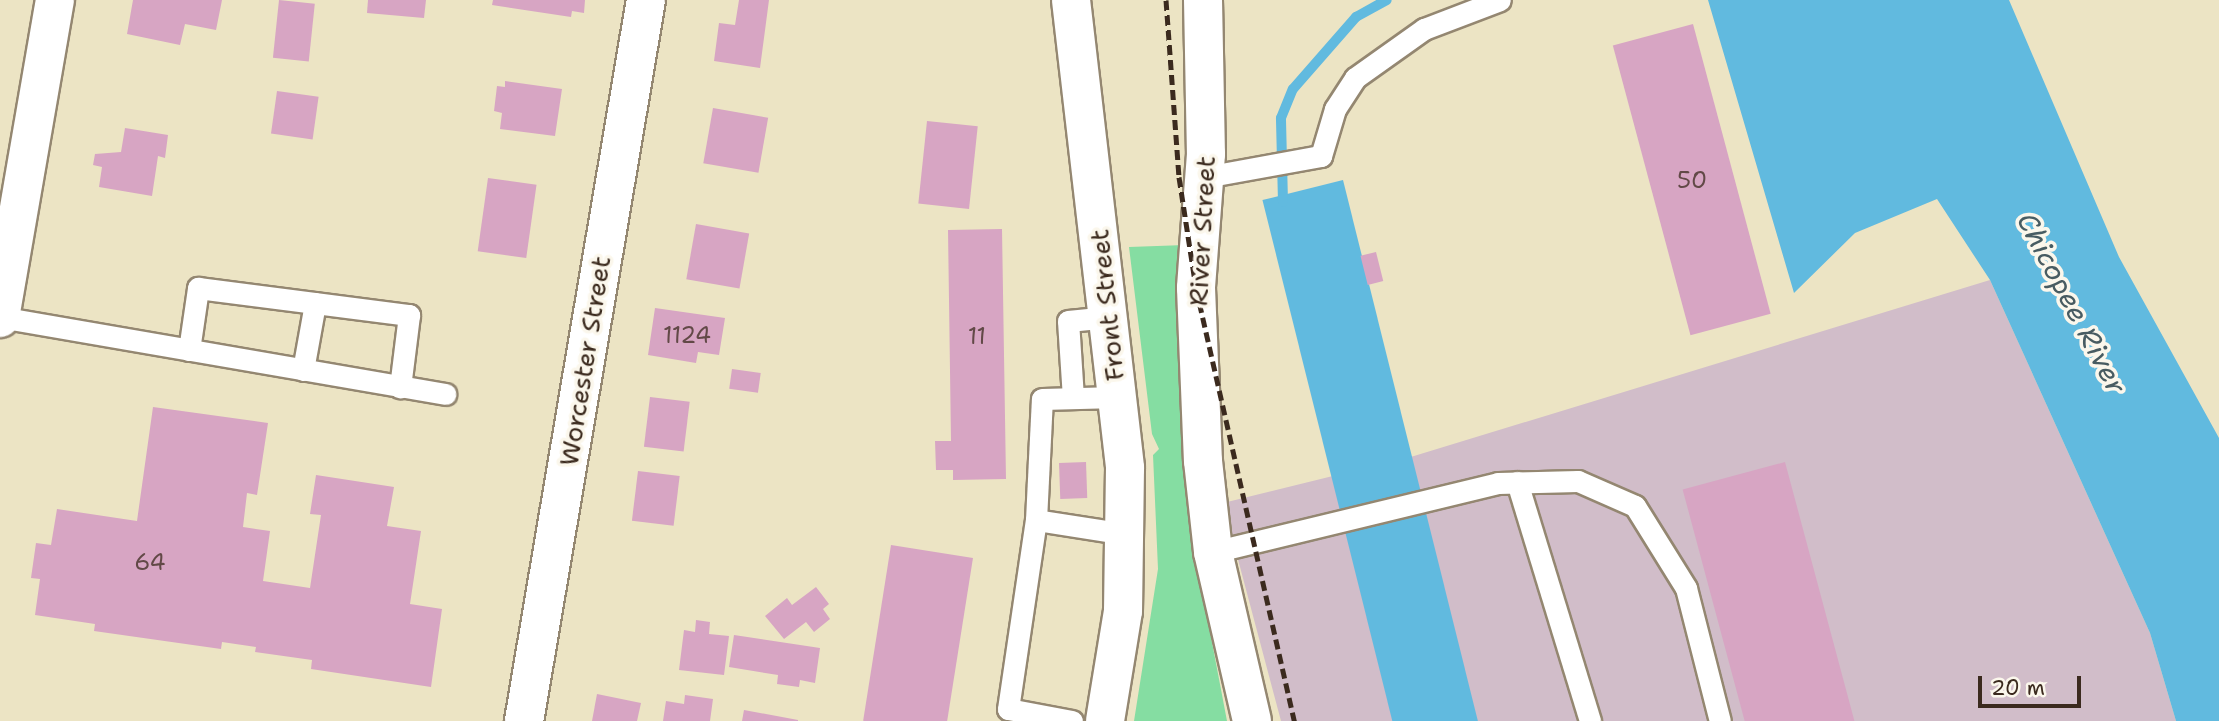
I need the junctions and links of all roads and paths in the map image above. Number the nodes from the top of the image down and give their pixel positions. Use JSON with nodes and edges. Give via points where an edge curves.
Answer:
{"nodes":[{"id":1,"x":55,"y":0,"type":"edge"},
{"id":2,"x":646,"y":0,"type":"edge"},
{"id":3,"x":1071,"y":0,"type":"edge"},
{"id":4,"x":1203,"y":0,"type":"edge"},
{"id":5,"x":1500,"y":0,"type":"edge"},
{"id":6,"x":1205,"y":177,"type":"junction"},
{"id":7,"x":315,"y":303,"type":"junction"},
{"id":8,"x":1109,"y":317,"type":"junction"},
{"id":9,"x":0,"y":318,"type":"edge"},
{"id":10,"x":189,"y":350,"type":"junction"},
{"id":11,"x":303,"y":370,"type":"junction"},
{"id":12,"x":400,"y":387,"type":"junction"},
{"id":13,"x":445,"y":394,"type":"dead end"},
{"id":14,"x":1117,"y":397,"type":"junction"},
{"id":15,"x":1073,"y":398,"type":"junction"},
{"id":16,"x":1517,"y":482,"type":"junction"},
{"id":17,"x":1036,"y":520,"type":"junction"},
{"id":18,"x":1125,"y":534,"type":"junction"},
{"id":19,"x":1213,"y":552,"type":"junction"},
{"id":20,"x":524,"y":721,"type":"edge"},
{"id":21,"x":1072,"y":721,"type":"edge"},
{"id":22,"x":1105,"y":721,"type":"edge"},
{"id":23,"x":1252,"y":721,"type":"edge"},
{"id":24,"x":1590,"y":721,"type":"edge"},
{"id":25,"x":1720,"y":721,"type":"edge"}],
"edges":[{"from":1,"to":9,"type":"street"},
{"from":2,"to":20,"type":"street","name":"Worcester Street"},
{"from":3,"to":8,"type":"street","name":"Front Street"},
{"from":4,"to":6,"type":"street","name":"River Street"},
{"from":5,"to":6,"type":"lane","via":[[1424,29],[1355,78],[1335,109],[1321,156]]},
{"from":6,"to":19,"type":"street","name":"River Street","via":[[1196,288],[1203,461]]},
{"from":7,"to":10,"type":"lane","via":[[198,288]]},
{"from":7,"to":11,"type":"lane"},
{"from":7,"to":12,"type":"lane","via":[[409,315]]},
{"from":8,"to":14,"type":"street","name":"Front Street"},
{"from":8,"to":15,"type":"lane","via":[[1068,321]]},
{"from":9,"to":10,"type":"lane"},
{"from":10,"to":11,"type":"lane"},
{"from":11,"to":12,"type":"lane"},
{"from":12,"to":13,"type":"lane"},
{"from":14,"to":15,"type":"lane"},
{"from":14,"to":18,"type":"street","name":"Front Street","via":[[1125,468]]},
{"from":15,"to":17,"type":"lane","via":[[1042,399]]},
{"from":16,"to":19,"type":"lane","via":[[1437,496]]},
{"from":16,"to":24,"type":"lane"},
{"from":16,"to":25,"type":"lane","via":[[1578,481],[1635,506],[1685,588]]},
{"from":17,"to":18,"type":"lane"},
{"from":17,"to":21,"type":"lane","via":[[1008,709]]},
{"from":18,"to":22,"type":"street","name":"Front Street","via":[[1123,611]]},
{"from":19,"to":23,"type":"street"}]}
